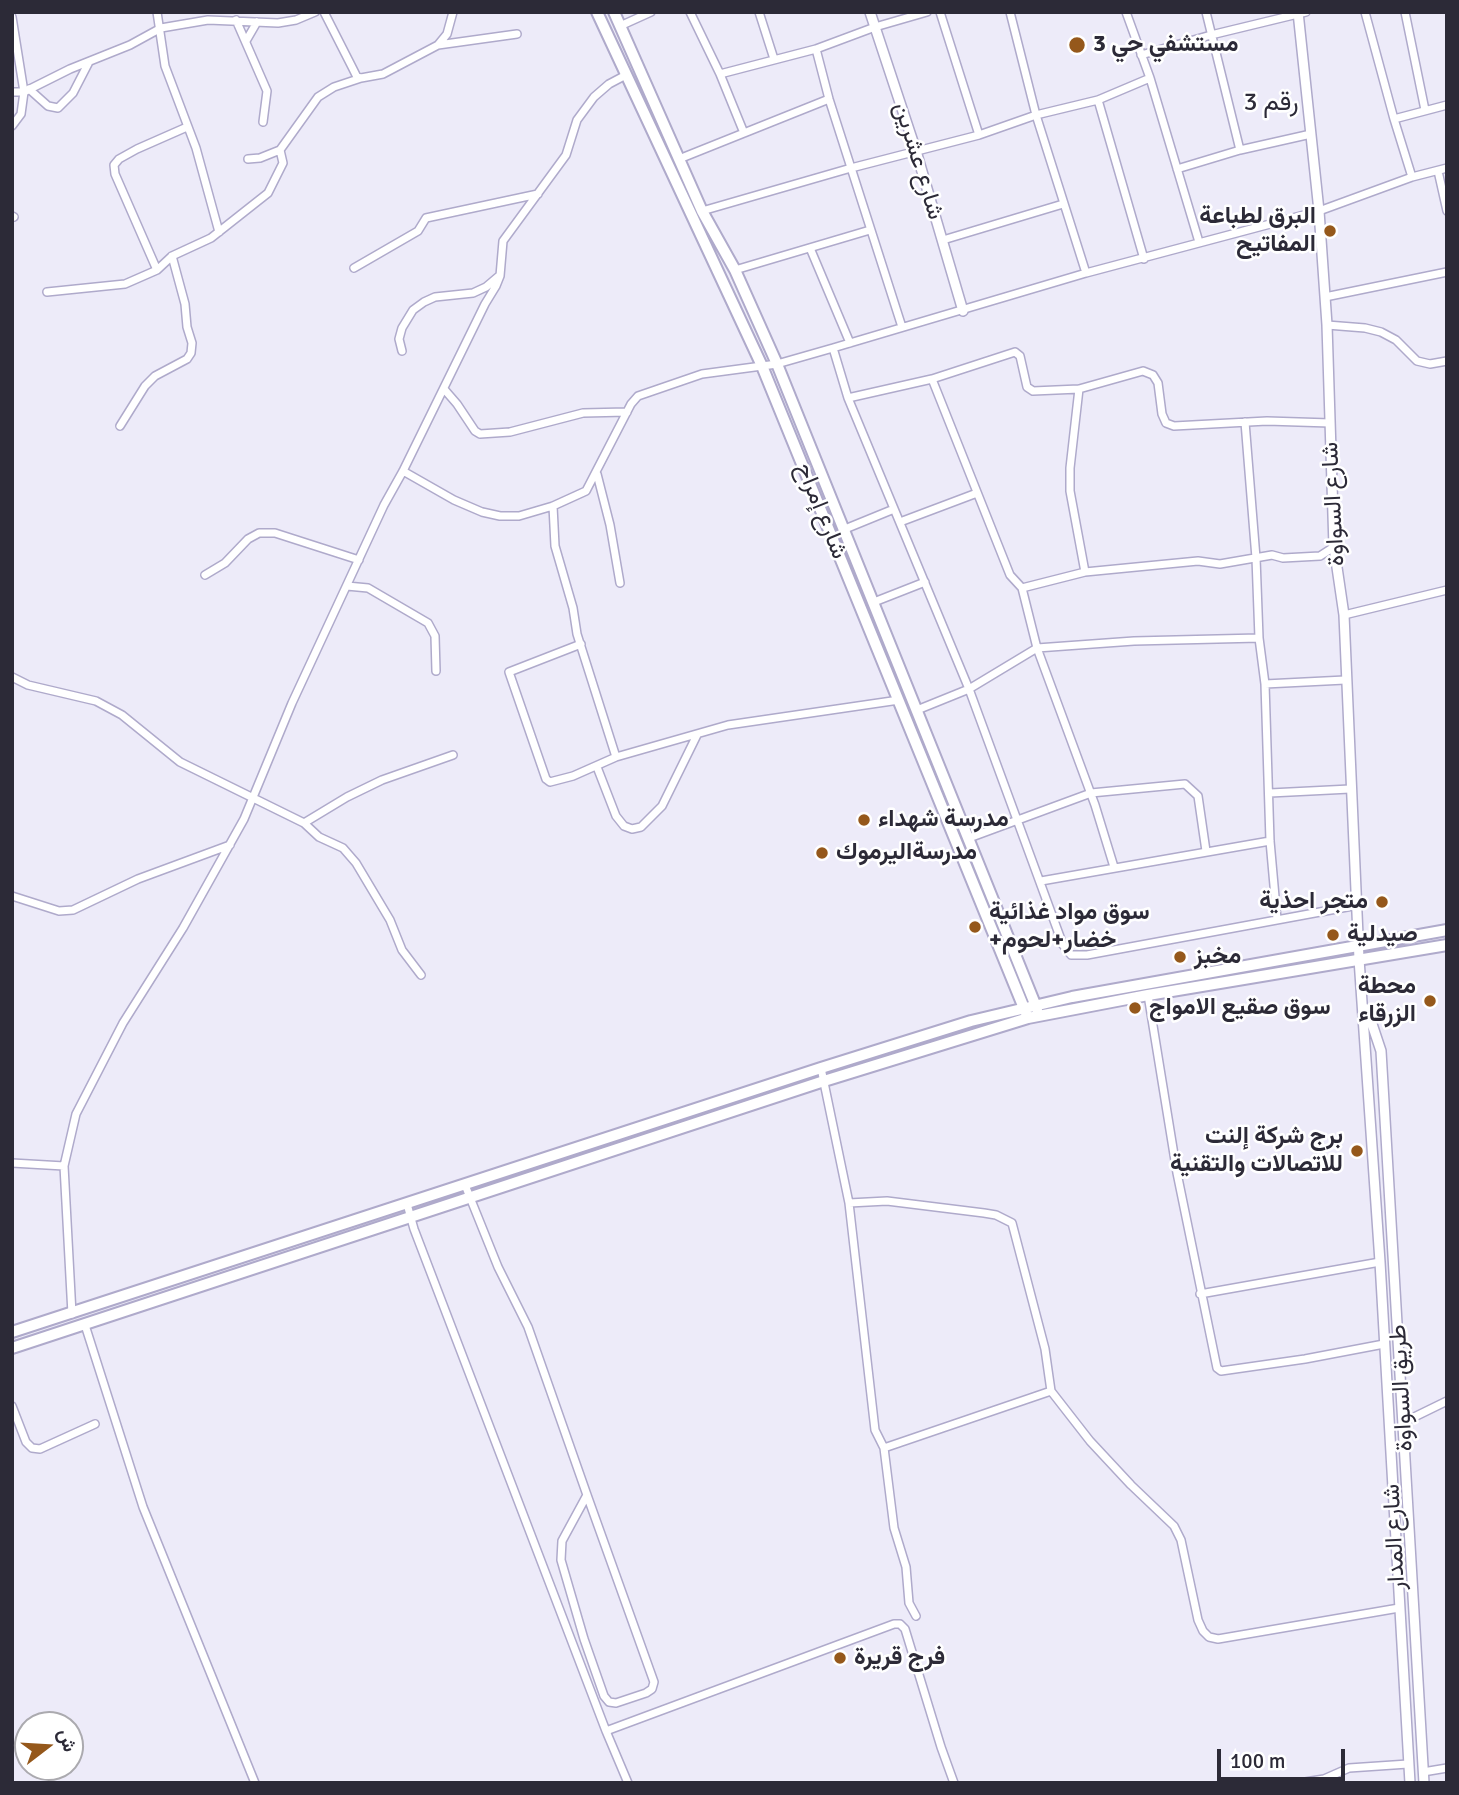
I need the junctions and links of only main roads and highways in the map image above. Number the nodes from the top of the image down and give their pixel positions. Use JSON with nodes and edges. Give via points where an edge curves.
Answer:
{"nodes":[{"id":1,"x":597,"y":12,"type":"edge"},
{"id":2,"x":614,"y":12,"type":"edge"},
{"id":3,"x":1447,"y":930,"type":"edge"},
{"id":4,"x":1447,"y":945,"type":"edge"},
{"id":5,"x":1032,"y":1011,"type":"junction"},
{"id":6,"x":12,"y":1332,"type":"edge"},
{"id":7,"x":12,"y":1349,"type":"edge"}],
"edges":[{"from":1,"to":5,"type":"main road","name":"شارع إمراح","via":[[762,366]]},
{"from":2,"to":5,"type":"main road","name":"شارع إمراح","via":[[702,211],[735,270],[777,364],[969,838]]},
{"from":3,"to":5,"type":"main road"},
{"from":4,"to":5,"type":"main road"},
{"from":5,"to":6,"type":"main road","via":[[917,1037]]},
{"from":5,"to":7,"type":"main road"}]}
